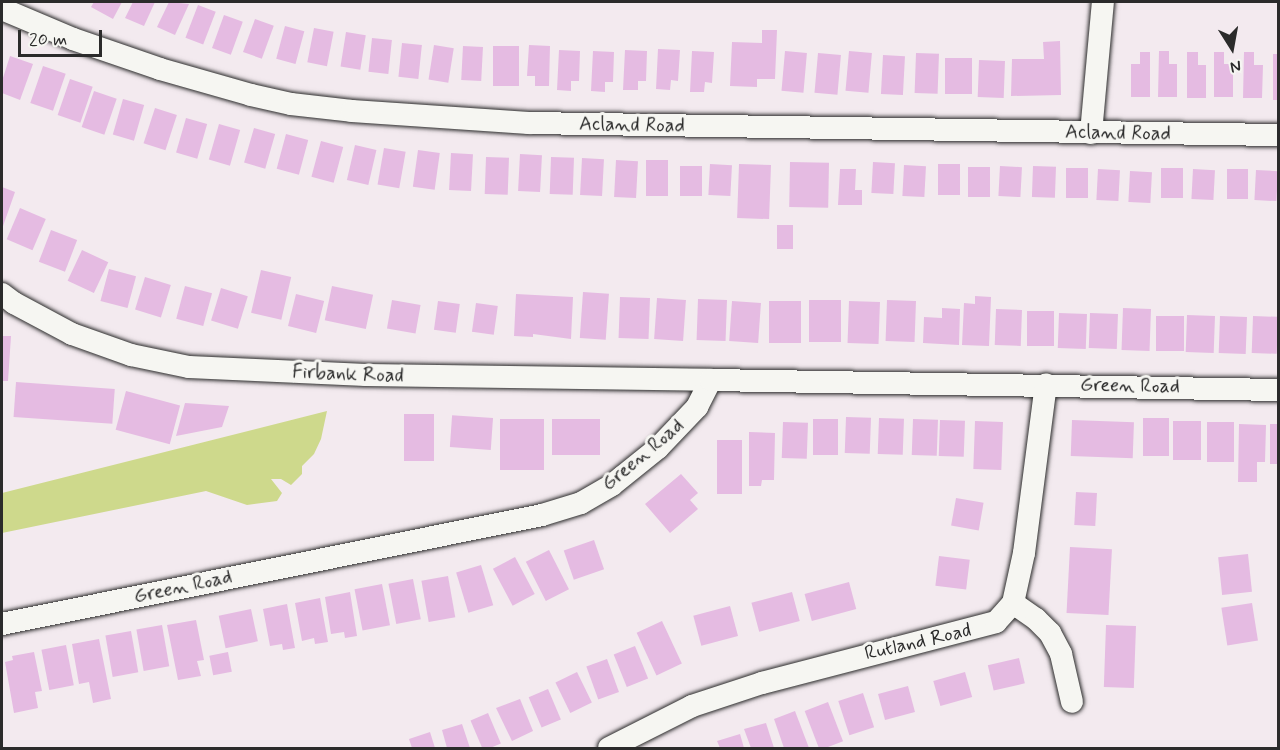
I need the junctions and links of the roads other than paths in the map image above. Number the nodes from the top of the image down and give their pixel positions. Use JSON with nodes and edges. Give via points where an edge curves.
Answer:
{"nodes":[{"id":1,"x":1103,"y":2,"type":"edge"},
{"id":2,"x":2,"y":9,"type":"edge"},
{"id":3,"x":1090,"y":133,"type":"junction"},
{"id":4,"x":1278,"y":135,"type":"edge"},
{"id":5,"x":2,"y":294,"type":"edge"},
{"id":6,"x":711,"y":380,"type":"junction"},
{"id":7,"x":1046,"y":384,"type":"junction"},
{"id":8,"x":1278,"y":390,"type":"edge"},
{"id":9,"x":1013,"y":603,"type":"junction"},
{"id":10,"x":2,"y":624,"type":"edge"},
{"id":11,"x":1072,"y":702,"type":"dead end"},
{"id":12,"x":609,"y":748,"type":"edge"}],
"edges":[{"from":1,"to":3,"type":"street"},
{"from":2,"to":3,"type":"street","name":"Acland Road","via":[[160,69],[291,104],[529,123]]},
{"from":3,"to":4,"type":"street","name":"Acland Road"},
{"from":5,"to":6,"type":"street","name":"Firbank Road","via":[[72,334],[131,355],[189,367],[366,375]]},
{"from":6,"to":7,"type":"street","name":"Green Road"},
{"from":6,"to":10,"type":"street","name":"Green Road","via":[[697,407],[658,448],[612,485],[581,503],[542,515]]},
{"from":7,"to":8,"type":"street","name":"Green Road"},
{"from":7,"to":9,"type":"street","via":[[1024,553]]},
{"from":9,"to":11,"type":"street","via":[[1050,633],[1061,654]]},
{"from":9,"to":12,"type":"street","name":"Rutland Road","via":[[996,622],[851,658],[692,706]]}]}
